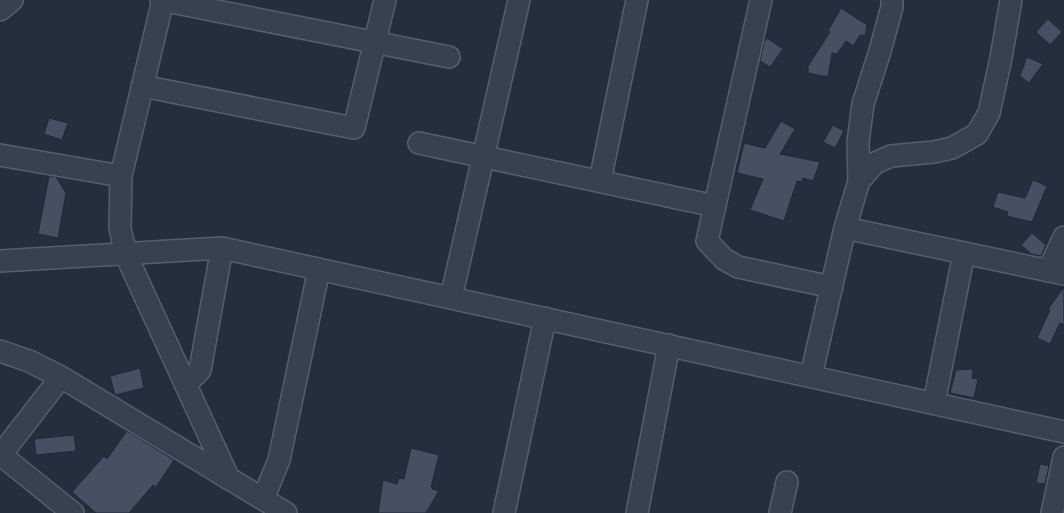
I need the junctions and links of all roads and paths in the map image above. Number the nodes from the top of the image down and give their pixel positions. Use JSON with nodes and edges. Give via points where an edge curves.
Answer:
{"nodes":[{"id":1,"x":12,"y":0,"type":"edge"},
{"id":2,"x":162,"y":0,"type":"edge"},
{"id":3,"x":385,"y":0,"type":"edge"},
{"id":4,"x":519,"y":0,"type":"edge"},
{"id":5,"x":637,"y":0,"type":"edge"},
{"id":6,"x":761,"y":0,"type":"edge"},
{"id":7,"x":892,"y":0,"type":"edge"},
{"id":8,"x":1011,"y":0,"type":"edge"},
{"id":9,"x":0,"y":10,"type":"edge"},
{"id":10,"x":375,"y":42,"type":"junction"},
{"id":11,"x":449,"y":57,"type":"dead end"},
{"id":12,"x":142,"y":86,"type":"junction"},
{"id":13,"x":419,"y":143,"type":"dead end"},
{"id":14,"x":0,"y":155,"type":"edge"},
{"id":15,"x":483,"y":156,"type":"junction"},
{"id":16,"x":121,"y":176,"type":"junction"},
{"id":17,"x":600,"y":181,"type":"junction"},
{"id":18,"x":859,"y":181,"type":"junction"},
{"id":19,"x":715,"y":206,"type":"junction"},
{"id":20,"x":845,"y":228,"type":"junction"},
{"id":21,"x":1064,"y":237,"type":"edge"},
{"id":22,"x":222,"y":248,"type":"junction"},
{"id":23,"x":964,"y":253,"type":"junction"},
{"id":24,"x":126,"y":254,"type":"junction"},
{"id":25,"x":0,"y":261,"type":"edge"},
{"id":26,"x":319,"y":269,"type":"junction"},
{"id":27,"x":1056,"y":273,"type":"edge"},
{"id":28,"x":832,"y":287,"type":"junction"},
{"id":29,"x":451,"y":298,"type":"junction"},
{"id":30,"x":545,"y":318,"type":"junction"},
{"id":31,"x":669,"y":346,"type":"junction"},
{"id":32,"x":0,"y":351,"type":"edge"},
{"id":33,"x":811,"y":376,"type":"junction"},
{"id":34,"x":61,"y":377,"type":"junction"},
{"id":35,"x":186,"y":384,"type":"junction"},
{"id":36,"x":934,"y":403,"type":"junction"},
{"id":37,"x":1064,"y":432,"type":"edge"},
{"id":38,"x":0,"y":456,"type":"edge"},
{"id":39,"x":1064,"y":457,"type":"edge"},
{"id":40,"x":229,"y":479,"type":"junction"},
{"id":41,"x":787,"y":482,"type":"dead end"},
{"id":42,"x":263,"y":499,"type":"junction"},
{"id":43,"x":73,"y":513,"type":"edge"},
{"id":44,"x":286,"y":513,"type":"edge"},
{"id":45,"x":504,"y":513,"type":"edge"},
{"id":46,"x":637,"y":513,"type":"edge"},
{"id":47,"x":780,"y":513,"type":"edge"},
{"id":48,"x":1052,"y":513,"type":"edge"}],
"edges":[{"from":1,"to":9,"type":"street"},
{"from":2,"to":10,"type":"street"},
{"from":2,"to":12,"type":"street"},
{"from":3,"to":10,"type":"street"},
{"from":4,"to":15,"type":"street"},
{"from":5,"to":17,"type":"street"},
{"from":6,"to":19,"type":"street"},
{"from":7,"to":18,"type":"street","via":[[863,104],[858,142]]},
{"from":8,"to":18,"type":"street","via":[[988,113],[977,134],[952,148],[891,156],[875,163]]},
{"from":10,"to":11,"type":"street"},
{"from":10,"to":12,"type":"street","via":[[354,128]]},
{"from":12,"to":16,"type":"street"},
{"from":13,"to":15,"type":"street"},
{"from":14,"to":16,"type":"street"},
{"from":15,"to":17,"type":"street"},
{"from":15,"to":29,"type":"street"},
{"from":16,"to":24,"type":"street","via":[[120,228]]},
{"from":17,"to":19,"type":"street"},
{"from":18,"to":20,"type":"street"},
{"from":19,"to":28,"type":"street","via":[[708,241],[724,259],[738,267]]},
{"from":20,"to":23,"type":"street"},
{"from":20,"to":28,"type":"street"},
{"from":21,"to":27,"type":"street"},
{"from":22,"to":24,"type":"street"},
{"from":22,"to":26,"type":"street"},
{"from":22,"to":35,"type":"street","via":[[200,370]]},
{"from":23,"to":27,"type":"street"},
{"from":23,"to":36,"type":"street"},
{"from":24,"to":25,"type":"street"},
{"from":24,"to":35,"type":"street"},
{"from":26,"to":29,"type":"street"},
{"from":26,"to":42,"type":"street","via":[[280,460]]},
{"from":28,"to":33,"type":"street"},
{"from":29,"to":30,"type":"street"},
{"from":30,"to":31,"type":"street"},
{"from":30,"to":45,"type":"street"},
{"from":31,"to":33,"type":"street"},
{"from":31,"to":46,"type":"street"},
{"from":32,"to":34,"type":"street"},
{"from":33,"to":36,"type":"street"},
{"from":34,"to":38,"type":"street"},
{"from":34,"to":40,"type":"street"},
{"from":35,"to":40,"type":"street"},
{"from":36,"to":37,"type":"street"},
{"from":38,"to":43,"type":"street"},
{"from":39,"to":48,"type":"street"},
{"from":40,"to":42,"type":"street"},
{"from":41,"to":47,"type":"street"},
{"from":42,"to":44,"type":"street"}]}
